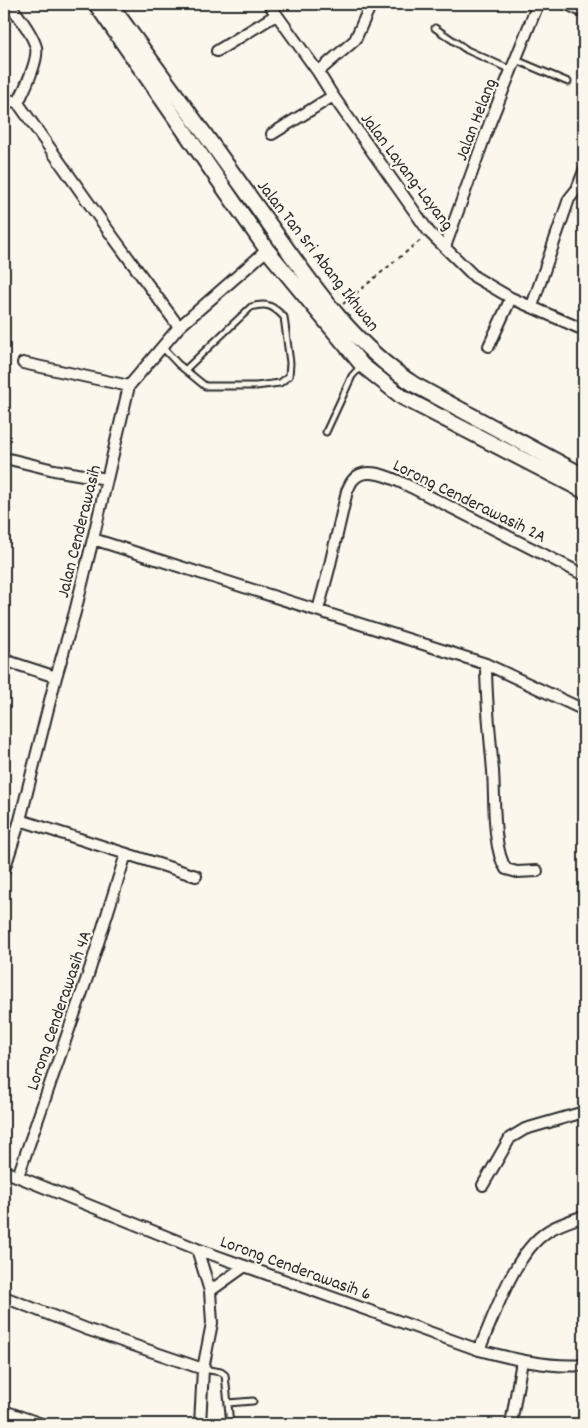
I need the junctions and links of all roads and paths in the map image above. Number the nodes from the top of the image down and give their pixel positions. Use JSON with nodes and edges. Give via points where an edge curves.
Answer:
{"nodes":[{"id":1,"x":9,"y":4,"type":"edge"},
{"id":2,"x":96,"y":4,"type":"edge"},
{"id":3,"x":110,"y":4,"type":"edge"},
{"id":4,"x":269,"y":4,"type":"edge"},
{"id":5,"x":371,"y":4,"type":"edge"},
{"id":6,"x":538,"y":4,"type":"edge"},
{"id":7,"x":561,"y":4,"type":"edge"},
{"id":8,"x":276,"y":15,"type":"junction"},
{"id":9,"x":584,"y":15,"type":"edge"},
{"id":10,"x":434,"y":28,"type":"dead end"},
{"id":11,"x":217,"y":52,"type":"dead end"},
{"id":12,"x":516,"y":60,"type":"junction"},
{"id":13,"x":512,"y":70,"type":"junction"},
{"id":14,"x":318,"y":72,"type":"junction"},
{"id":15,"x":568,"y":82,"type":"dead end"},
{"id":16,"x":332,"y":96,"type":"junction"},
{"id":17,"x":4,"y":98,"type":"edge"},
{"id":18,"x":18,"y":103,"type":"junction"},
{"id":19,"x":272,"y":134,"type":"dead end"},
{"id":20,"x":584,"y":171,"type":"edge"},
{"id":21,"x":581,"y":191,"type":"edge"},
{"id":22,"x":429,"y":232,"type":"junction"},
{"id":23,"x":446,"y":247,"type":"junction"},
{"id":24,"x":267,"y":250,"type":"junction"},
{"id":25,"x":511,"y":298,"type":"junction"},
{"id":26,"x":532,"y":306,"type":"junction"},
{"id":27,"x":334,"y":311,"type":"junction"},
{"id":28,"x":584,"y":317,"type":"edge"},
{"id":29,"x":179,"y":326,"type":"junction"},
{"id":30,"x":582,"y":329,"type":"edge"},
{"id":31,"x":162,"y":346,"type":"junction"},
{"id":32,"x":489,"y":346,"type":"dead end"},
{"id":33,"x":23,"y":363,"type":"dead end"},
{"id":34,"x":362,"y":365,"type":"junction"},
{"id":35,"x":186,"y":369,"type":"junction"},
{"id":36,"x":129,"y":386,"type":"junction"},
{"id":37,"x":326,"y":432,"type":"dead end"},
{"id":38,"x":9,"y":459,"type":"dead end"},
{"id":39,"x":584,"y":476,"type":"edge"},
{"id":40,"x":107,"y":479,"type":"junction"},
{"id":41,"x":584,"y":491,"type":"edge"},
{"id":42,"x":93,"y":539,"type":"junction"},
{"id":43,"x":584,"y":575,"type":"edge"},
{"id":44,"x":318,"y":610,"type":"junction"},
{"id":45,"x":4,"y":660,"type":"edge"},
{"id":46,"x":486,"y":664,"type":"junction"},
{"id":47,"x":56,"y":677,"type":"junction"},
{"id":48,"x":584,"y":710,"type":"edge"},
{"id":49,"x":20,"y":820,"type":"junction"},
{"id":50,"x":4,"y":832,"type":"edge"},
{"id":51,"x":15,"y":837,"type":"junction"},
{"id":52,"x":126,"y":854,"type":"junction"},
{"id":53,"x":4,"y":870,"type":"edge"},
{"id":54,"x":537,"y":871,"type":"dead end"},
{"id":55,"x":196,"y":876,"type":"dead end"},
{"id":56,"x":584,"y":1112,"type":"edge"},
{"id":57,"x":4,"y":1170,"type":"edge"},
{"id":58,"x":18,"y":1176,"type":"junction"},
{"id":59,"x":484,"y":1185,"type":"dead end"},
{"id":60,"x":584,"y":1216,"type":"edge"},
{"id":61,"x":197,"y":1249,"type":"junction"},
{"id":62,"x":245,"y":1266,"type":"junction"},
{"id":63,"x":210,"y":1291,"type":"junction"},
{"id":64,"x":4,"y":1297,"type":"edge"},
{"id":65,"x":479,"y":1350,"type":"junction"},
{"id":66,"x":522,"y":1361,"type":"junction"},
{"id":67,"x":584,"y":1364,"type":"edge"},
{"id":68,"x":203,"y":1369,"type":"junction"},
{"id":69,"x":253,"y":1401,"type":"dead end"},
{"id":70,"x":228,"y":1403,"type":"junction"},
{"id":71,"x":4,"y":1411,"type":"edge"},
{"id":72,"x":42,"y":1424,"type":"edge"},
{"id":73,"x":200,"y":1424,"type":"edge"},
{"id":74,"x":230,"y":1424,"type":"edge"},
{"id":75,"x":511,"y":1424,"type":"edge"}],
"edges":[{"from":1,"to":18,"type":"street","via":[[36,48],[33,70]]},
{"from":2,"to":24,"type":"street","name":"Jalan Tan Sri Abang Ikhwan"},
{"from":3,"to":27,"type":"street","name":"Jalan Tan Sri Abang Ikhwan"},
{"from":4,"to":8,"type":"street","name":"Jalan Layang-Layang"},
{"from":5,"to":14,"type":"street","via":[[355,40]]},
{"from":6,"to":12,"type":"street","name":"Jalan Helang"},
{"from":7,"to":9,"type":"lane"},
{"from":8,"to":11,"type":"street"},
{"from":8,"to":14,"type":"street","name":"Jalan Layang-Layang"},
{"from":10,"to":13,"type":"lane","via":[[468,50]]},
{"from":12,"to":13,"type":"street","name":"Jalan Helang"},
{"from":12,"to":15,"type":"lane"},
{"from":13,"to":23,"type":"street","name":"Jalan Helang"},
{"from":14,"to":16,"type":"street","name":"Jalan Layang-Layang"},
{"from":16,"to":19,"type":"street"},
{"from":16,"to":22,"type":"street","name":"Jalan Layang-Layang"},
{"from":17,"to":18,"type":"street"},
{"from":18,"to":29,"type":"street"},
{"from":20,"to":21,"type":"street"},
{"from":21,"to":26,"type":"street","via":[[569,199]]},
{"from":22,"to":23,"type":"street","name":"Jalan Layang-Layang"},
{"from":22,"to":27,"type":"path"},
{"from":23,"to":25,"type":"street","name":"Jalan Layang-Layang","via":[[475,277]]},
{"from":24,"to":29,"type":"street","name":"Jalan Cenderawasih"},
{"from":24,"to":34,"type":"street","name":"Jalan Tan Sri Abang Ikhwan"},
{"from":25,"to":26,"type":"street","name":"Jalan Layang-Layang"},
{"from":25,"to":32,"type":"street"},
{"from":26,"to":30,"type":"street","name":"Jalan Layang-Layang"},
{"from":27,"to":39,"type":"street","name":"Jalan Tan Sri Abang Ikhwan","via":[[364,345],[400,376]]},
{"from":28,"to":30,"type":"street"},
{"from":29,"to":31,"type":"street","name":"Jalan Cenderawasih"},
{"from":31,"to":35,"type":"lane"},
{"from":31,"to":36,"type":"street","name":"Jalan Cenderawasih"},
{"from":33,"to":36,"type":"street"},
{"from":34,"to":37,"type":"lane","via":[[352,376]]},
{"from":34,"to":41,"type":"street","via":[[402,397]]},
{"from":35,"to":35,"type":"lane","via":[[205,386],[280,384],[288,376],[290,363],[284,317],[274,307],[262,304],[251,307]]},
{"from":36,"to":40,"type":"street","name":"Jalan Cenderawasih"},
{"from":38,"to":40,"type":"street"},
{"from":40,"to":42,"type":"street","name":"Jalan Cenderawasih"},
{"from":42,"to":44,"type":"street"},
{"from":42,"to":47,"type":"street","name":"Jalan Cenderawasih"},
{"from":43,"to":44,"type":"street","name":"Lorong Cenderawasih 2A","via":[[413,488],[372,473],[353,479],[347,491]]},
{"from":44,"to":46,"type":"street"},
{"from":45,"to":47,"type":"street"},
{"from":46,"to":48,"type":"street"},
{"from":46,"to":54,"type":"street","via":[[486,706],[500,861],[506,869],[517,872]]},
{"from":47,"to":49,"type":"street","name":"Jalan Cenderawasih"},
{"from":49,"to":51,"type":"street","name":"Jalan Cenderawasih"},
{"from":49,"to":52,"type":"street"},
{"from":50,"to":51,"type":"lane"},
{"from":51,"to":53,"type":"street","name":"Jalan Cenderawasih"},
{"from":52,"to":55,"type":"street"},
{"from":52,"to":58,"type":"street","name":"Lorong Cenderawasih 4A"},
{"from":56,"to":59,"type":"street","via":[[525,1129],[510,1138]]},
{"from":57,"to":58,"type":"street","name":"Lorong Cenderawasih 6"},
{"from":58,"to":61,"type":"street","name":"Lorong Cenderawasih 6"},
{"from":60,"to":65,"type":"street","via":[[549,1230],[533,1245],[514,1271]]},
{"from":61,"to":62,"type":"street","name":"Lorong Cenderawasih 6"},
{"from":61,"to":63,"type":"street"},
{"from":62,"to":63,"type":"street"},
{"from":62,"to":65,"type":"street","name":"Lorong Cenderawasih 6"},
{"from":63,"to":68,"type":"street","via":[[212,1324]]},
{"from":64,"to":68,"type":"street"},
{"from":65,"to":66,"type":"street","name":"Lorong Cenderawasih 6"},
{"from":66,"to":67,"type":"street","name":"Lorong Cenderawasih 6","via":[[572,1366]]},
{"from":66,"to":75,"type":"street"},
{"from":68,"to":70,"type":"lane","via":[[225,1375]]},
{"from":68,"to":73,"type":"street"},
{"from":69,"to":70,"type":"lane"},
{"from":70,"to":74,"type":"lane"},
{"from":71,"to":72,"type":"street"}]}
